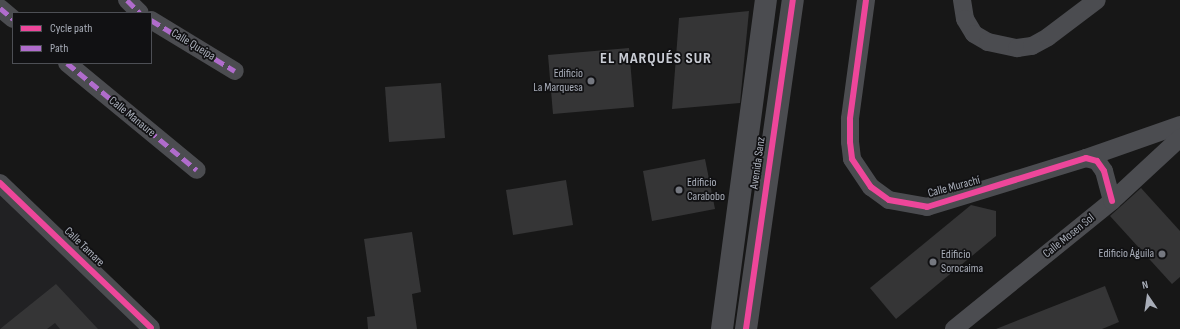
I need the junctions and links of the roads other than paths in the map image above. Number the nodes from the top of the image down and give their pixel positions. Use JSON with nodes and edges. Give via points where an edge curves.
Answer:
{"nodes":[{"id":1,"x":127,"y":0,"type":"edge"},
{"id":2,"x":766,"y":0,"type":"edge"},
{"id":3,"x":793,"y":0,"type":"edge"},
{"id":4,"x":866,"y":0,"type":"edge"},
{"id":5,"x":962,"y":0,"type":"edge"},
{"id":6,"x":1097,"y":0,"type":"edge"},
{"id":7,"x":0,"y":8,"type":"edge"},
{"id":8,"x":139,"y":12,"type":"edge"},
{"id":9,"x":12,"y":18,"type":"edge"},
{"id":10,"x":152,"y":21,"type":"edge"},
{"id":11,"x":68,"y":64,"type":"edge"},
{"id":12,"x":235,"y":71,"type":"dead end"},
{"id":13,"x":1180,"y":125,"type":"edge"},
{"id":14,"x":1161,"y":131,"type":"junction"},
{"id":15,"x":1177,"y":146,"type":"edge"},
{"id":16,"x":1086,"y":158,"type":"junction"},
{"id":17,"x":197,"y":170,"type":"dead end"},
{"id":18,"x":0,"y":182,"type":"edge"},
{"id":19,"x":1112,"y":201,"type":"junction"},
{"id":20,"x":151,"y":328,"type":"edge"},
{"id":21,"x":722,"y":329,"type":"edge"},
{"id":22,"x":746,"y":329,"type":"edge"},
{"id":23,"x":954,"y":329,"type":"edge"}],
"edges":[{"from":1,"to":8,"type":"street"},
{"from":2,"to":21,"type":"street","name":"Avenida Sanz"},
{"from":3,"to":22,"type":"street","name":"Avenida Sanz"},
{"from":4,"to":16,"type":"street","name":"Calle Murachí","via":[[850,119],[850,142],[852,159],[871,188],[889,200],[927,207]]},
{"from":5,"to":6,"type":"street","via":[[965,19],[974,34],[988,42],[1017,48],[1032,46],[1048,37]]},
{"from":7,"to":9,"type":"street"},
{"from":10,"to":12,"type":"street","name":"Calle Queipa"},
{"from":11,"to":17,"type":"street","name":"Calle Manaure"},
{"from":13,"to":14,"type":"street","name":"Calle Murachí"},
{"from":14,"to":15,"type":"street"},
{"from":14,"to":16,"type":"street","name":"Calle Murachí"},
{"from":15,"to":19,"type":"street","name":"Calle Mosen Sol"},
{"from":16,"to":19,"type":"street","via":[[1097,161],[1104,171]]},
{"from":18,"to":20,"type":"street","name":"Calle Tamare"},
{"from":19,"to":23,"type":"street","name":"Calle Mosen Sol"}]}
